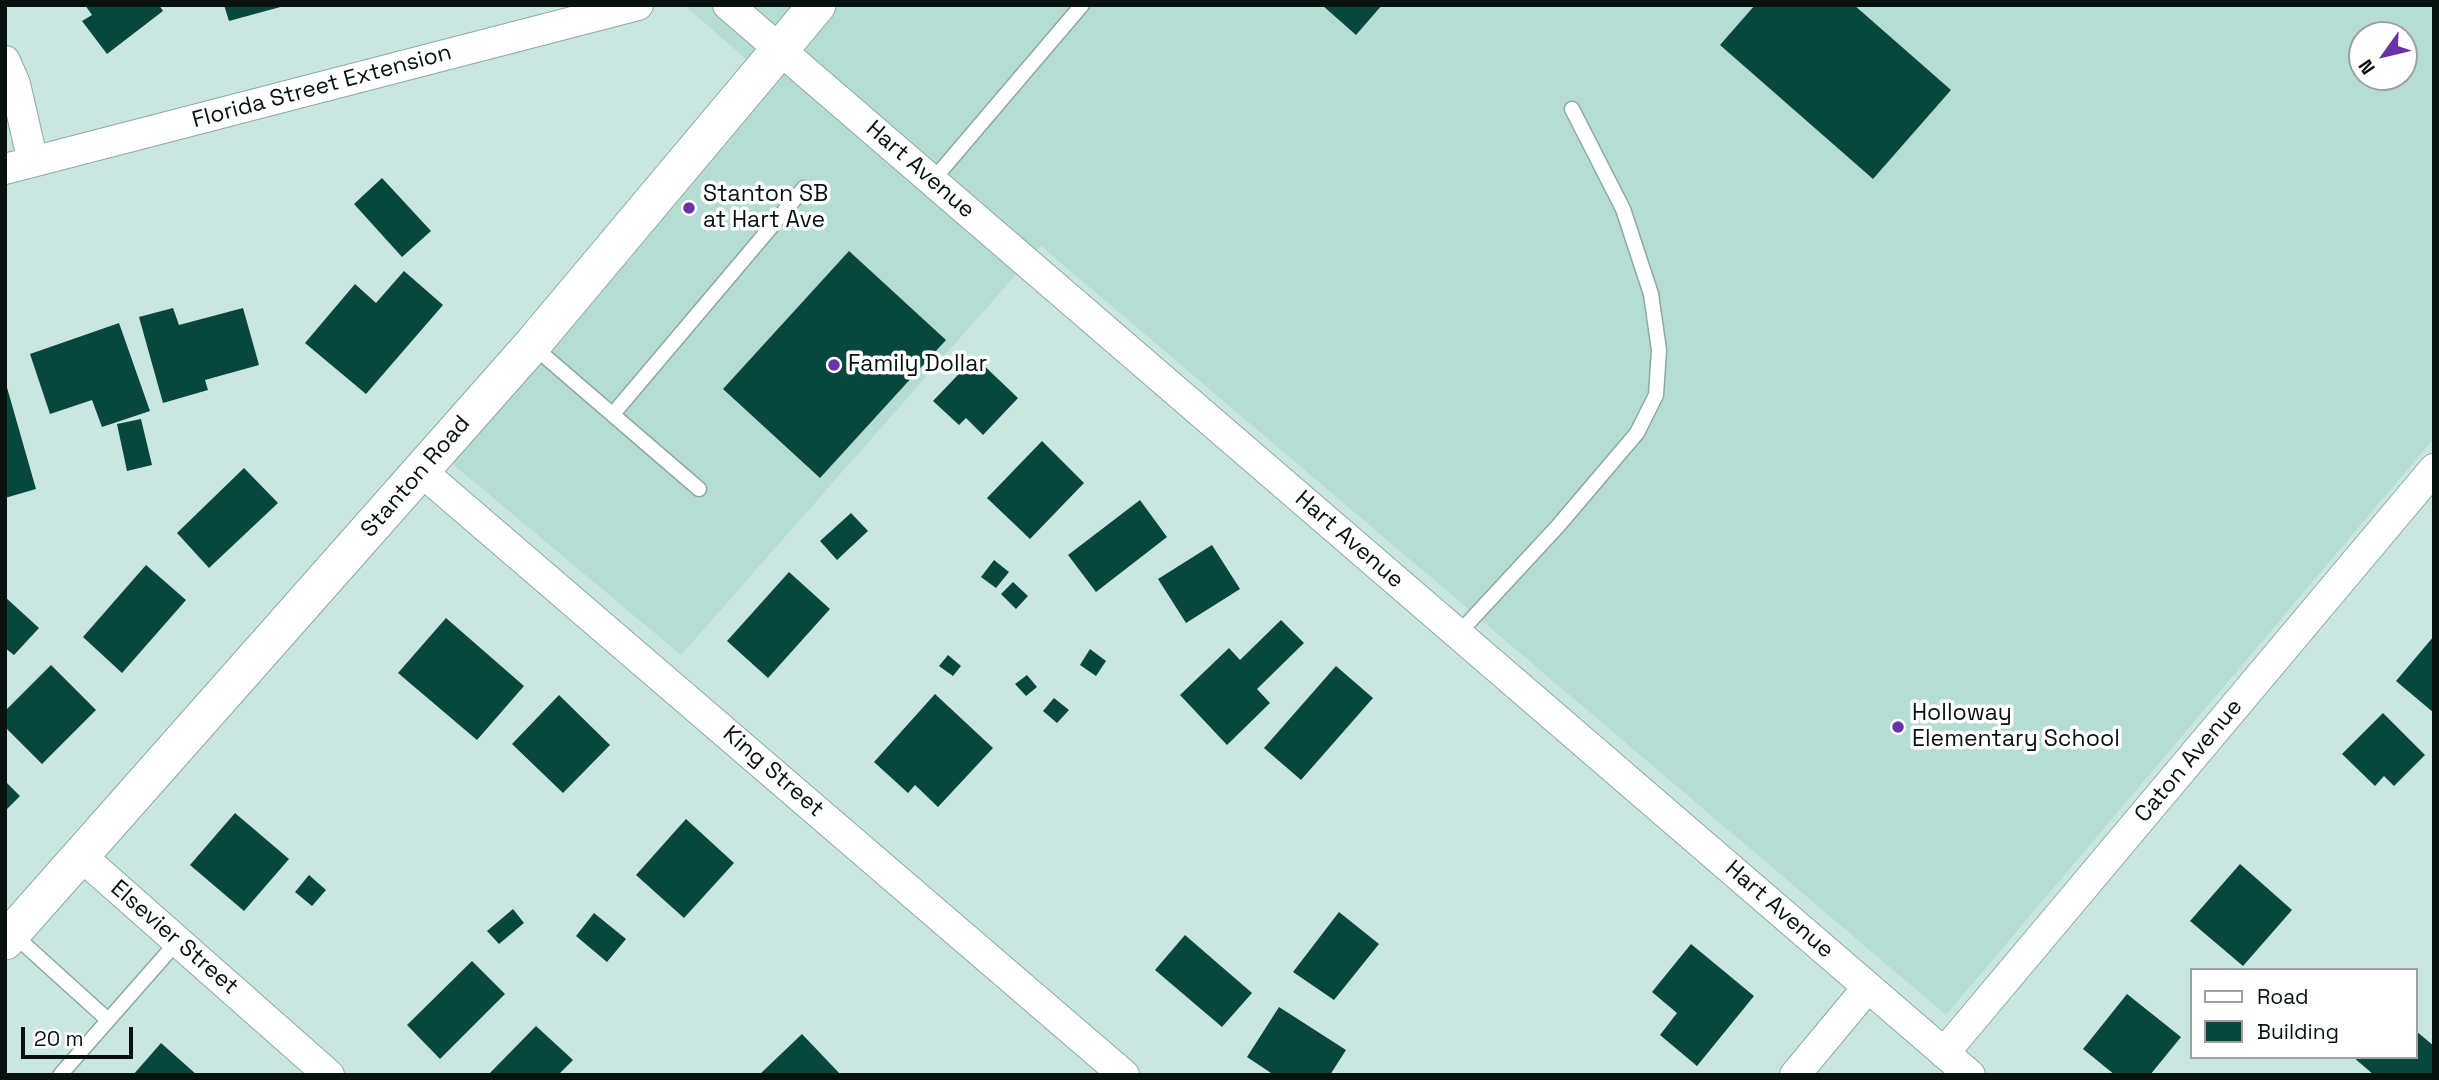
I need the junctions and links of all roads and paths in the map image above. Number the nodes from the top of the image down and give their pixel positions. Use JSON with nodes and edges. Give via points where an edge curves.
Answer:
{"nodes":[{"id":1,"x":638,"y":5,"type":"edge"},
{"id":2,"x":728,"y":5,"type":"edge"},
{"id":3,"x":817,"y":5,"type":"edge"},
{"id":4,"x":1082,"y":5,"type":"edge"},
{"id":5,"x":779,"y":50,"type":"junction"},
{"id":6,"x":5,"y":61,"type":"edge"},
{"id":7,"x":1572,"y":109,"type":"dead end"},
{"id":8,"x":19,"y":165,"type":"edge"},
{"id":9,"x":933,"y":180,"type":"junction"},
{"id":10,"x":804,"y":188,"type":"dead end"},
{"id":11,"x":532,"y":345,"type":"junction"},
{"id":12,"x":613,"y":414,"type":"junction"},
{"id":13,"x":2434,"y":469,"type":"edge"},
{"id":14,"x":421,"y":471,"type":"junction"},
{"id":15,"x":699,"y":489,"type":"dead end"},
{"id":16,"x":1458,"y":634,"type":"junction"},
{"id":17,"x":81,"y":856,"type":"junction"},
{"id":18,"x":9,"y":937,"type":"edge"},
{"id":19,"x":177,"y":942,"type":"junction"},
{"id":20,"x":1868,"y":987,"type":"junction"},
{"id":21,"x":108,"y":1020,"type":"junction"},
{"id":22,"x":1944,"y":1053,"type":"junction"},
{"id":23,"x":60,"y":1075,"type":"edge"},
{"id":24,"x":329,"y":1075,"type":"edge"},
{"id":25,"x":1124,"y":1075,"type":"edge"},
{"id":26,"x":1795,"y":1075,"type":"edge"},
{"id":27,"x":1970,"y":1075,"type":"edge"}],
"edges":[{"from":1,"to":8,"type":"street","name":"Florida Street Extension"},
{"from":2,"to":5,"type":"street","name":"Hart Avenue"},
{"from":3,"to":5,"type":"street","name":"Stanton Road"},
{"from":4,"to":9,"type":"lane"},
{"from":5,"to":9,"type":"street","name":"Hart Avenue"},
{"from":5,"to":11,"type":"street","name":"Stanton Road"},
{"from":6,"to":8,"type":"street","via":[[15,84]]},
{"from":7,"to":16,"type":"lane","via":[[1623,209],[1651,294],[1659,350],[1656,395],[1637,433]]},
{"from":9,"to":16,"type":"street","name":"Hart Avenue"},
{"from":10,"to":12,"type":"lane"},
{"from":11,"to":12,"type":"lane"},
{"from":11,"to":14,"type":"street","name":"Stanton Road"},
{"from":12,"to":15,"type":"lane"},
{"from":13,"to":22,"type":"street","name":"Caton Avenue"},
{"from":14,"to":17,"type":"street","name":"Stanton Road"},
{"from":14,"to":25,"type":"street","name":"King Street"},
{"from":16,"to":20,"type":"street","name":"Hart Avenue"},
{"from":17,"to":18,"type":"street","name":"Stanton Road"},
{"from":17,"to":19,"type":"street","name":"Elsevier Street"},
{"from":18,"to":21,"type":"lane"},
{"from":19,"to":21,"type":"lane"},
{"from":19,"to":24,"type":"street","name":"Elsevier Street"},
{"from":20,"to":22,"type":"street","name":"Hart Avenue"},
{"from":20,"to":26,"type":"street"},
{"from":21,"to":23,"type":"lane"},
{"from":22,"to":27,"type":"street","name":"Hart Avenue"}]}
